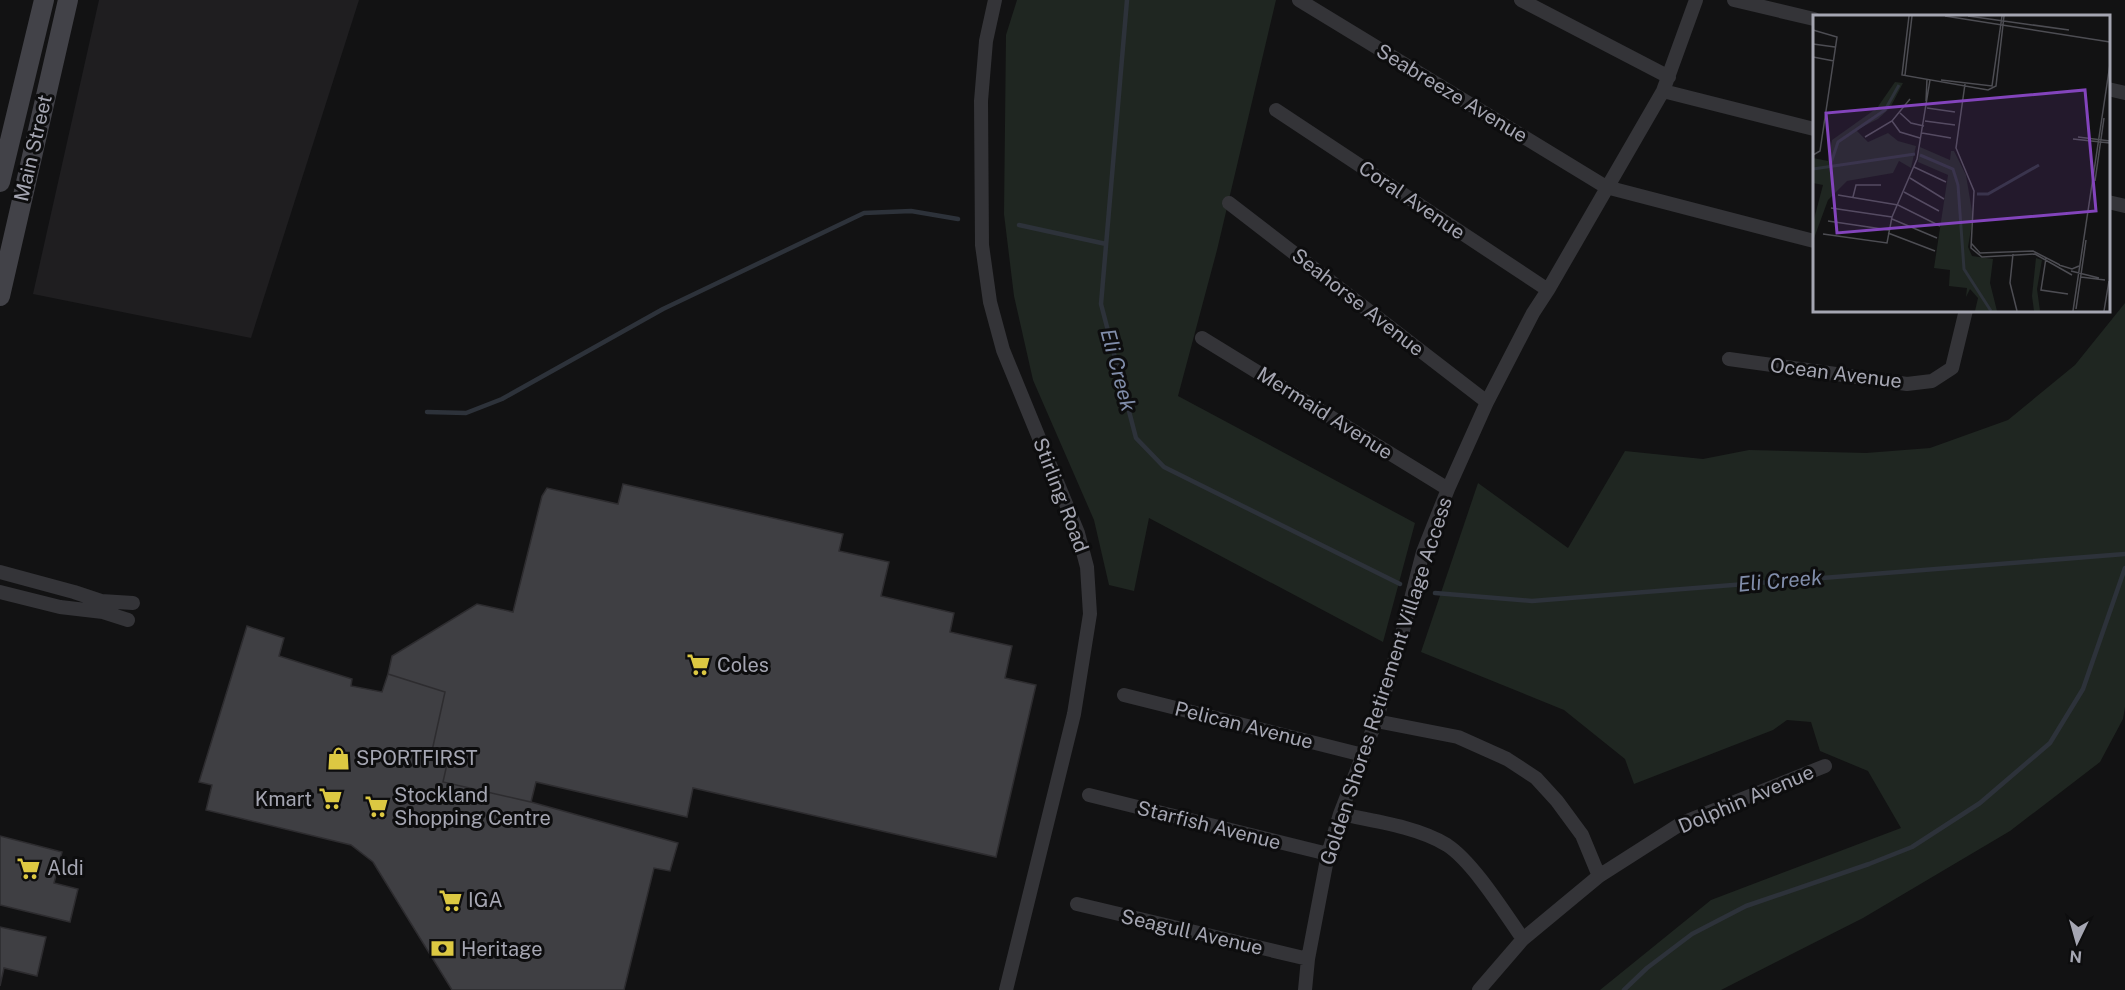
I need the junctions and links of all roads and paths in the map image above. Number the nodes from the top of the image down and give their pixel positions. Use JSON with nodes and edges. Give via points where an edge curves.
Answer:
{"nodes":[{"id":1,"x":44,"y":0,"type":"edge"},
{"id":2,"x":68,"y":0,"type":"edge"},
{"id":3,"x":996,"y":0,"type":"edge"},
{"id":4,"x":1299,"y":0,"type":"edge"},
{"id":5,"x":1521,"y":0,"type":"edge"},
{"id":6,"x":1696,"y":0,"type":"edge"},
{"id":7,"x":1734,"y":0,"type":"edge"},
{"id":8,"x":1813,"y":19,"type":"edge"},
{"id":9,"x":1669,"y":77,"type":"junction"},
{"id":10,"x":2110,"y":89,"type":"edge"},
{"id":11,"x":1663,"y":91,"type":"junction"},
{"id":12,"x":2125,"y":93,"type":"edge"},
{"id":13,"x":1276,"y":110,"type":"dead end"},
{"id":14,"x":1813,"y":128,"type":"edge"},
{"id":15,"x":0,"y":182,"type":"edge"},
{"id":16,"x":1606,"y":187,"type":"junction"},
{"id":17,"x":2110,"y":202,"type":"edge"},
{"id":18,"x":1230,"y":203,"type":"dead end"},
{"id":19,"x":2125,"y":206,"type":"edge"},
{"id":20,"x":1813,"y":240,"type":"edge"},
{"id":21,"x":1548,"y":290,"type":"junction"},
{"id":22,"x":0,"y":296,"type":"edge"},
{"id":23,"x":1966,"y":312,"type":"edge"},
{"id":24,"x":1202,"y":338,"type":"dead end"},
{"id":25,"x":1729,"y":359,"type":"dead end"},
{"id":26,"x":1486,"y":402,"type":"junction"},
{"id":27,"x":1448,"y":489,"type":"junction"},
{"id":28,"x":0,"y":572,"type":"edge"},
{"id":29,"x":0,"y":592,"type":"edge"},
{"id":30,"x":133,"y":603,"type":"dead end"},
{"id":31,"x":128,"y":620,"type":"dead end"},
{"id":32,"x":1124,"y":695,"type":"dead end"},
{"id":33,"x":1376,"y":721,"type":"junction"},
{"id":34,"x":1363,"y":755,"type":"junction"},
{"id":35,"x":1825,"y":766,"type":"dead end"},
{"id":36,"x":1089,"y":795,"type":"dead end"},
{"id":37,"x":1341,"y":814,"type":"junction"},
{"id":38,"x":1328,"y":854,"type":"junction"},
{"id":39,"x":1599,"y":876,"type":"junction"},
{"id":40,"x":1077,"y":904,"type":"dead end"},
{"id":41,"x":1523,"y":939,"type":"junction"},
{"id":42,"x":1308,"y":959,"type":"junction"},
{"id":43,"x":1006,"y":990,"type":"edge"},
{"id":44,"x":1305,"y":990,"type":"edge"},
{"id":45,"x":1479,"y":990,"type":"edge"}],
"edges":[{"from":1,"to":15,"type":"main road","name":"Main Street"},
{"from":2,"to":22,"type":"main road","name":"Main Street"},
{"from":3,"to":43,"type":"street","name":"Stirling Road","via":[[986,41],[981,101],[982,245],[990,302],[1003,350],[1078,532],[1087,567],[1090,614],[1074,714]]},
{"from":4,"to":16,"type":"street","name":"Seabreeze Avenue"},
{"from":5,"to":9,"type":"street"},
{"from":6,"to":9,"type":"street","name":"Golden Shores Retirement Village Access"},
{"from":7,"to":8,"type":"street"},
{"from":9,"to":11,"type":"street","name":"Golden Shores Retirement Village Access"},
{"from":10,"to":12,"type":"street"},
{"from":11,"to":14,"type":"street"},
{"from":11,"to":16,"type":"street","name":"Golden Shores Retirement Village Access"},
{"from":13,"to":21,"type":"street","name":"Coral Avenue"},
{"from":16,"to":20,"type":"street"},
{"from":16,"to":21,"type":"street","name":"Golden Shores Retirement Village Access"},
{"from":17,"to":19,"type":"street"},
{"from":18,"to":26,"type":"street","name":"Seahorse Avenue"},
{"from":21,"to":26,"type":"street","name":"Golden Shores Retirement Village Access"},
{"from":23,"to":25,"type":"street","name":"Ocean Avenue","via":[[1952,368],[1932,381],[1907,384]]},
{"from":24,"to":27,"type":"street","name":"Mermaid Avenue"},
{"from":26,"to":27,"type":"street","name":"Golden Shores Retirement Village Access"},
{"from":27,"to":33,"type":"street","name":"Golden Shores Retirement Village Access","via":[[1423,552]]},
{"from":28,"to":30,"type":"street","via":[[101,601]]},
{"from":29,"to":31,"type":"street"},
{"from":32,"to":34,"type":"street","name":"Pelican Avenue"},
{"from":33,"to":34,"type":"street","name":"Golden Shores Retirement Village Access"},
{"from":33,"to":39,"type":"street","via":[[1458,737],[1507,759],[1536,778],[1582,835]]},
{"from":34,"to":37,"type":"street","name":"Golden Shores Retirement Village Access"},
{"from":35,"to":39,"type":"street","name":"Dolphin Avenue","via":[[1682,823]]},
{"from":36,"to":38,"type":"street","name":"Starfish Avenue"},
{"from":37,"to":38,"type":"street","name":"Golden Shores Retirement Village Access"},
{"from":37,"to":41,"type":"street","via":[[1402,826],[1446,845],[1464,860]]},
{"from":38,"to":42,"type":"street","name":"Golden Shores Retirement Village Access"},
{"from":39,"to":41,"type":"street","name":"Dolphin Avenue"},
{"from":40,"to":42,"type":"street","name":"Seagull Avenue"},
{"from":41,"to":45,"type":"street","name":"Dolphin Avenue"},
{"from":42,"to":44,"type":"street","name":"Golden Shores Retirement Village Access"}]}
